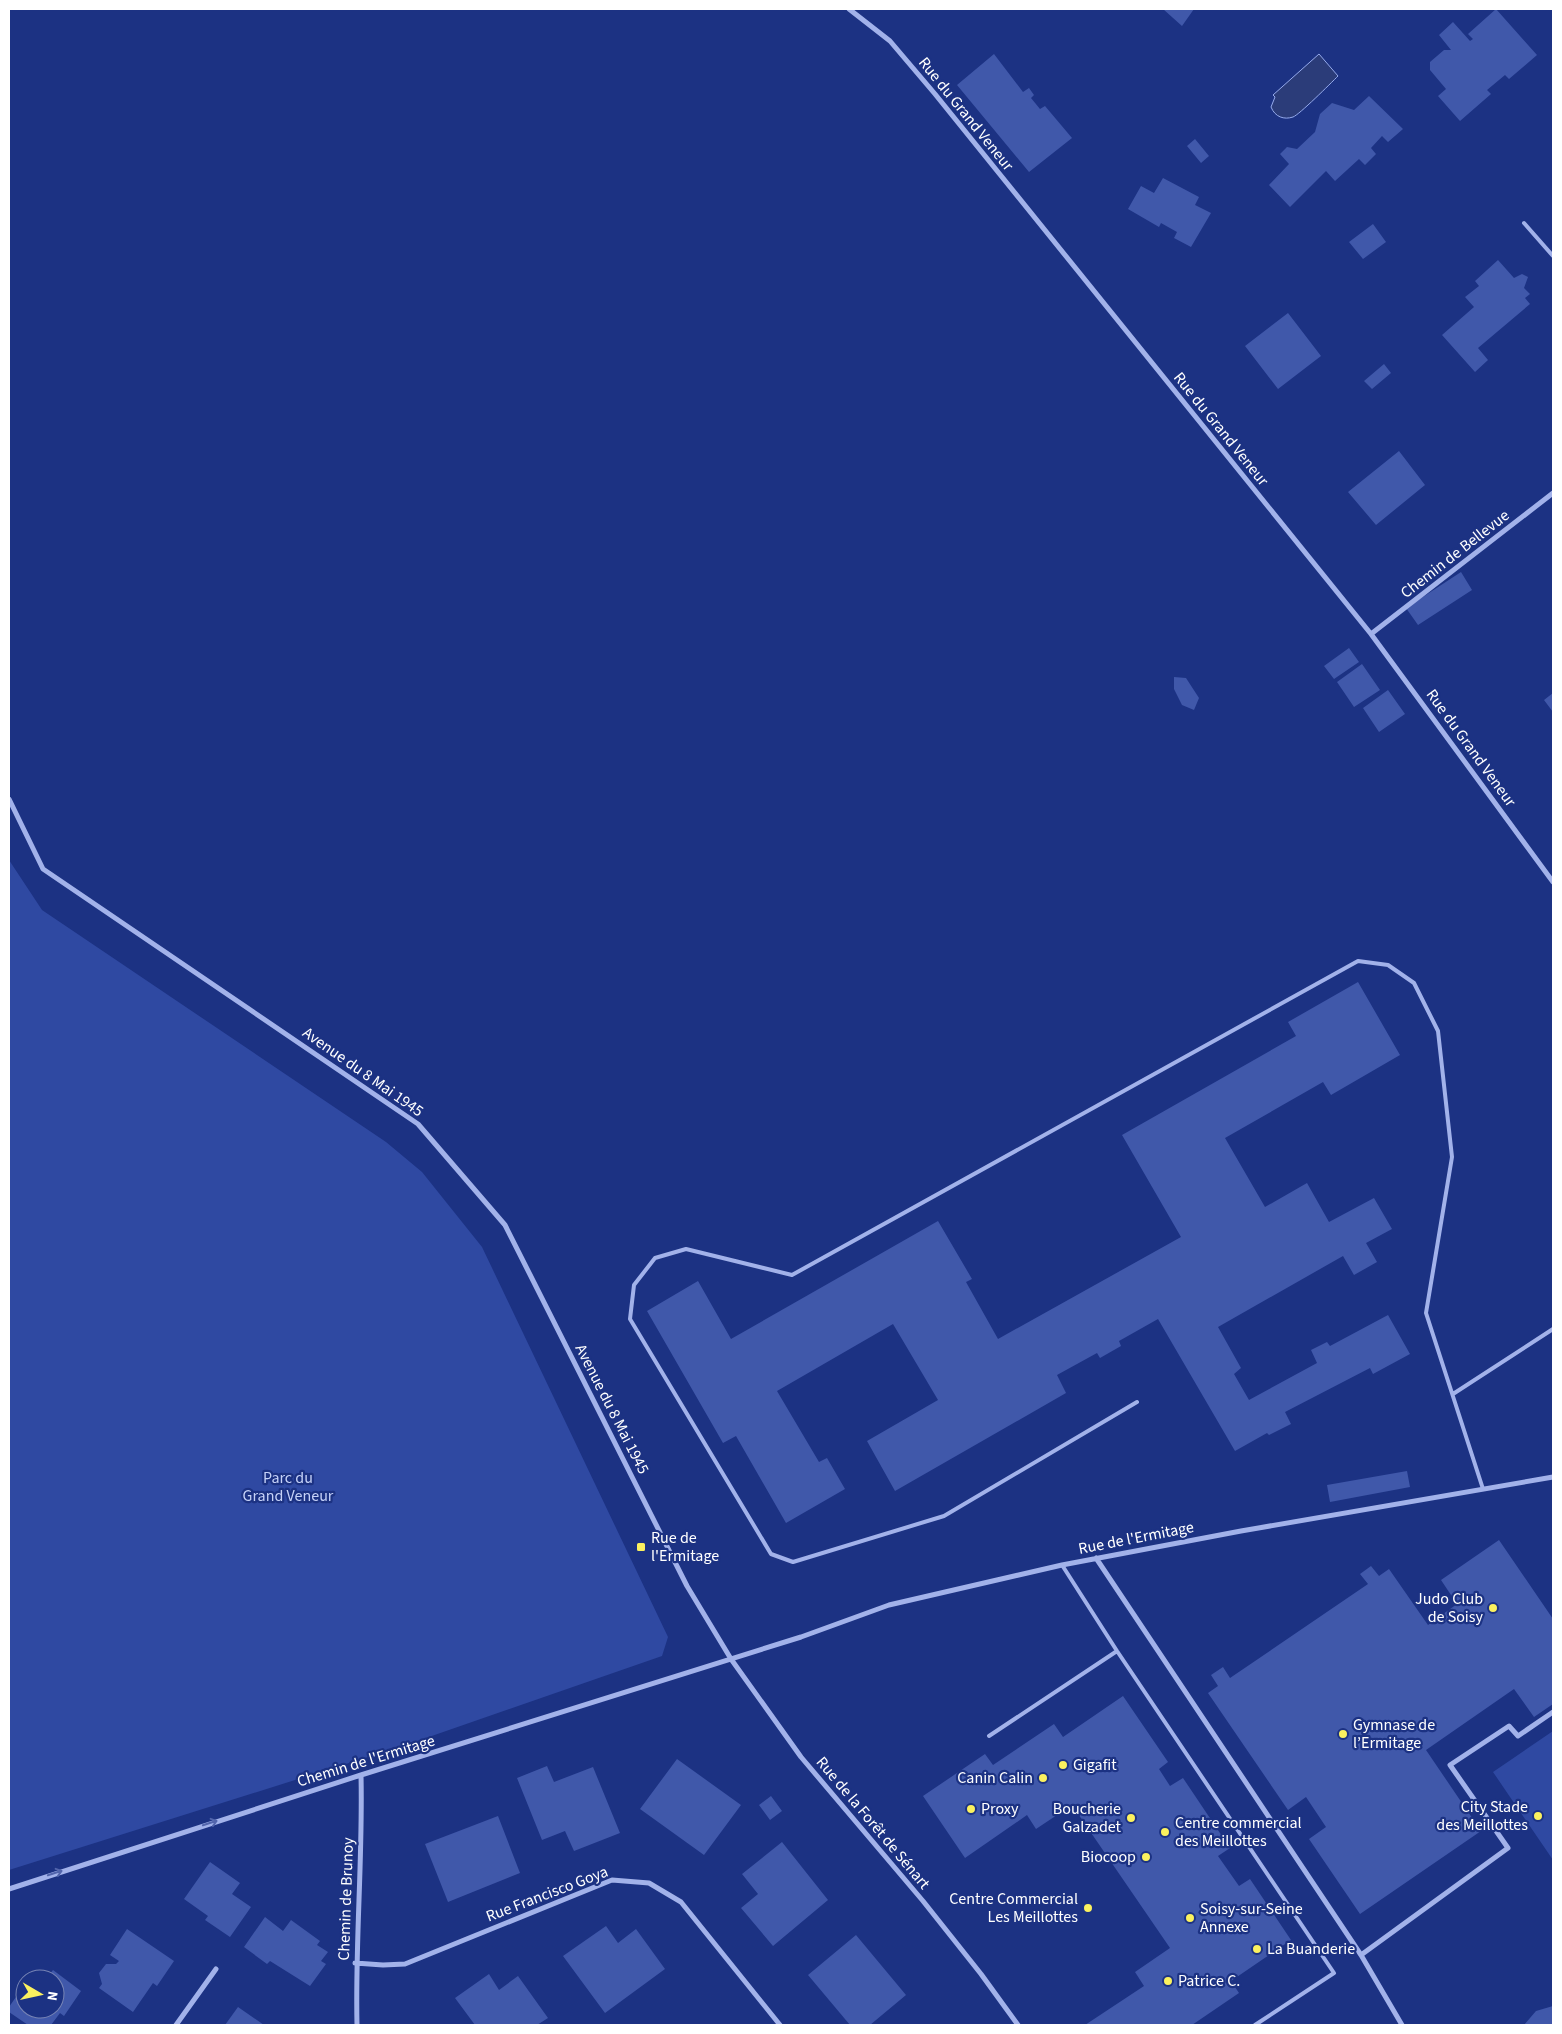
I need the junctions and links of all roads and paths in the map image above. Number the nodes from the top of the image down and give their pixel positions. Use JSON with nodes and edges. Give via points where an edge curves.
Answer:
{"nodes":[{"id":1,"x":849,"y":9,"type":"edge"},
{"id":2,"x":1524,"y":223,"type":"dead end"},
{"id":3,"x":1553,"y":256,"type":"edge"},
{"id":4,"x":1553,"y":493,"type":"edge"},
{"id":5,"x":1371,"y":634,"type":"junction"},
{"id":6,"x":9,"y":799,"type":"edge"},
{"id":7,"x":1553,"y":882,"type":"edge"},
{"id":8,"x":1553,"y":1329,"type":"edge"},
{"id":9,"x":1453,"y":1394,"type":"junction"},
{"id":10,"x":1137,"y":1402,"type":"dead end"},
{"id":11,"x":1553,"y":1477,"type":"edge"},
{"id":12,"x":1483,"y":1489,"type":"junction"},
{"id":13,"x":1096,"y":1558,"type":"junction"},
{"id":14,"x":1062,"y":1565,"type":"junction"},
{"id":15,"x":1117,"y":1652,"type":"junction"},
{"id":16,"x":731,"y":1658,"type":"junction"},
{"id":17,"x":1553,"y":1712,"type":"edge"},
{"id":18,"x":988,"y":1736,"type":"dead end"},
{"id":19,"x":361,"y":1775,"type":"junction"},
{"id":20,"x":9,"y":1889,"type":"edge"},
{"id":21,"x":1361,"y":1955,"type":"junction"},
{"id":22,"x":355,"y":1963,"type":"junction"},
{"id":23,"x":216,"y":1969,"type":"dead end"},
{"id":24,"x":176,"y":2025,"type":"edge"},
{"id":25,"x":357,"y":2025,"type":"edge"},
{"id":26,"x":780,"y":2025,"type":"edge"},
{"id":27,"x":1018,"y":2025,"type":"edge"},
{"id":28,"x":1254,"y":2025,"type":"edge"},
{"id":29,"x":1402,"y":2025,"type":"edge"}],
"edges":[{"from":1,"to":5,"type":"street","name":"Rue du Grand Veneur","via":[[890,41],[935,94]]},
{"from":2,"to":3,"type":"lane"},
{"from":4,"to":5,"type":"street","name":"Chemin de Bellevue"},
{"from":5,"to":7,"type":"street","name":"Rue du Grand Veneur"},
{"from":6,"to":16,"type":"street","name":"Avenue du 8 Mai 1945","via":[[43,869],[418,1124],[505,1225],[687,1586]]},
{"from":8,"to":9,"type":"lane"},
{"from":9,"to":10,"type":"lane","via":[[1426,1313],[1452,1157],[1438,1031],[1414,983],[1388,965],[1358,961],[792,1275],[686,1249],[655,1258],[634,1285],[630,1319],[771,1554],[793,1562],[944,1516]]},
{"from":9,"to":12,"type":"lane"},
{"from":11,"to":12,"type":"street","name":"Rue de l'Ermitage"},
{"from":12,"to":13,"type":"street","name":"Rue de l'Ermitage"},
{"from":13,"to":14,"type":"street","name":"Rue de l'Ermitage"},
{"from":13,"to":21,"type":"street"},
{"from":14,"to":15,"type":"lane"},
{"from":14,"to":16,"type":"street","name":"Rue de l'Ermitage","via":[[889,1605],[802,1637]]},
{"from":15,"to":18,"type":"lane"},
{"from":15,"to":28,"type":"lane","via":[[1334,1974]]},
{"from":16,"to":19,"type":"street","name":"Chemin de l'Ermitage"},
{"from":16,"to":27,"type":"street","name":"Rue de la Forêt de Sénart","via":[[801,1757],[929,1908]]},
{"from":17,"to":21,"type":"street","via":[[1518,1736],[1509,1726],[1450,1765],[1508,1848]]},
{"from":20,"to":19,"type":"street","name":"Chemin de l'Ermitage","one_way":true},
{"from":19,"to":22,"type":"street","name":"Chemin de Brunoy"},
{"from":21,"to":29,"type":"street"},
{"from":22,"to":25,"type":"street","name":"Chemin de Brunoy"},
{"from":22,"to":26,"type":"street","name":"Rue Francisco Goya","via":[[405,1964],[612,1880],[649,1883],[681,1902]]},
{"from":23,"to":24,"type":"street"}]}
